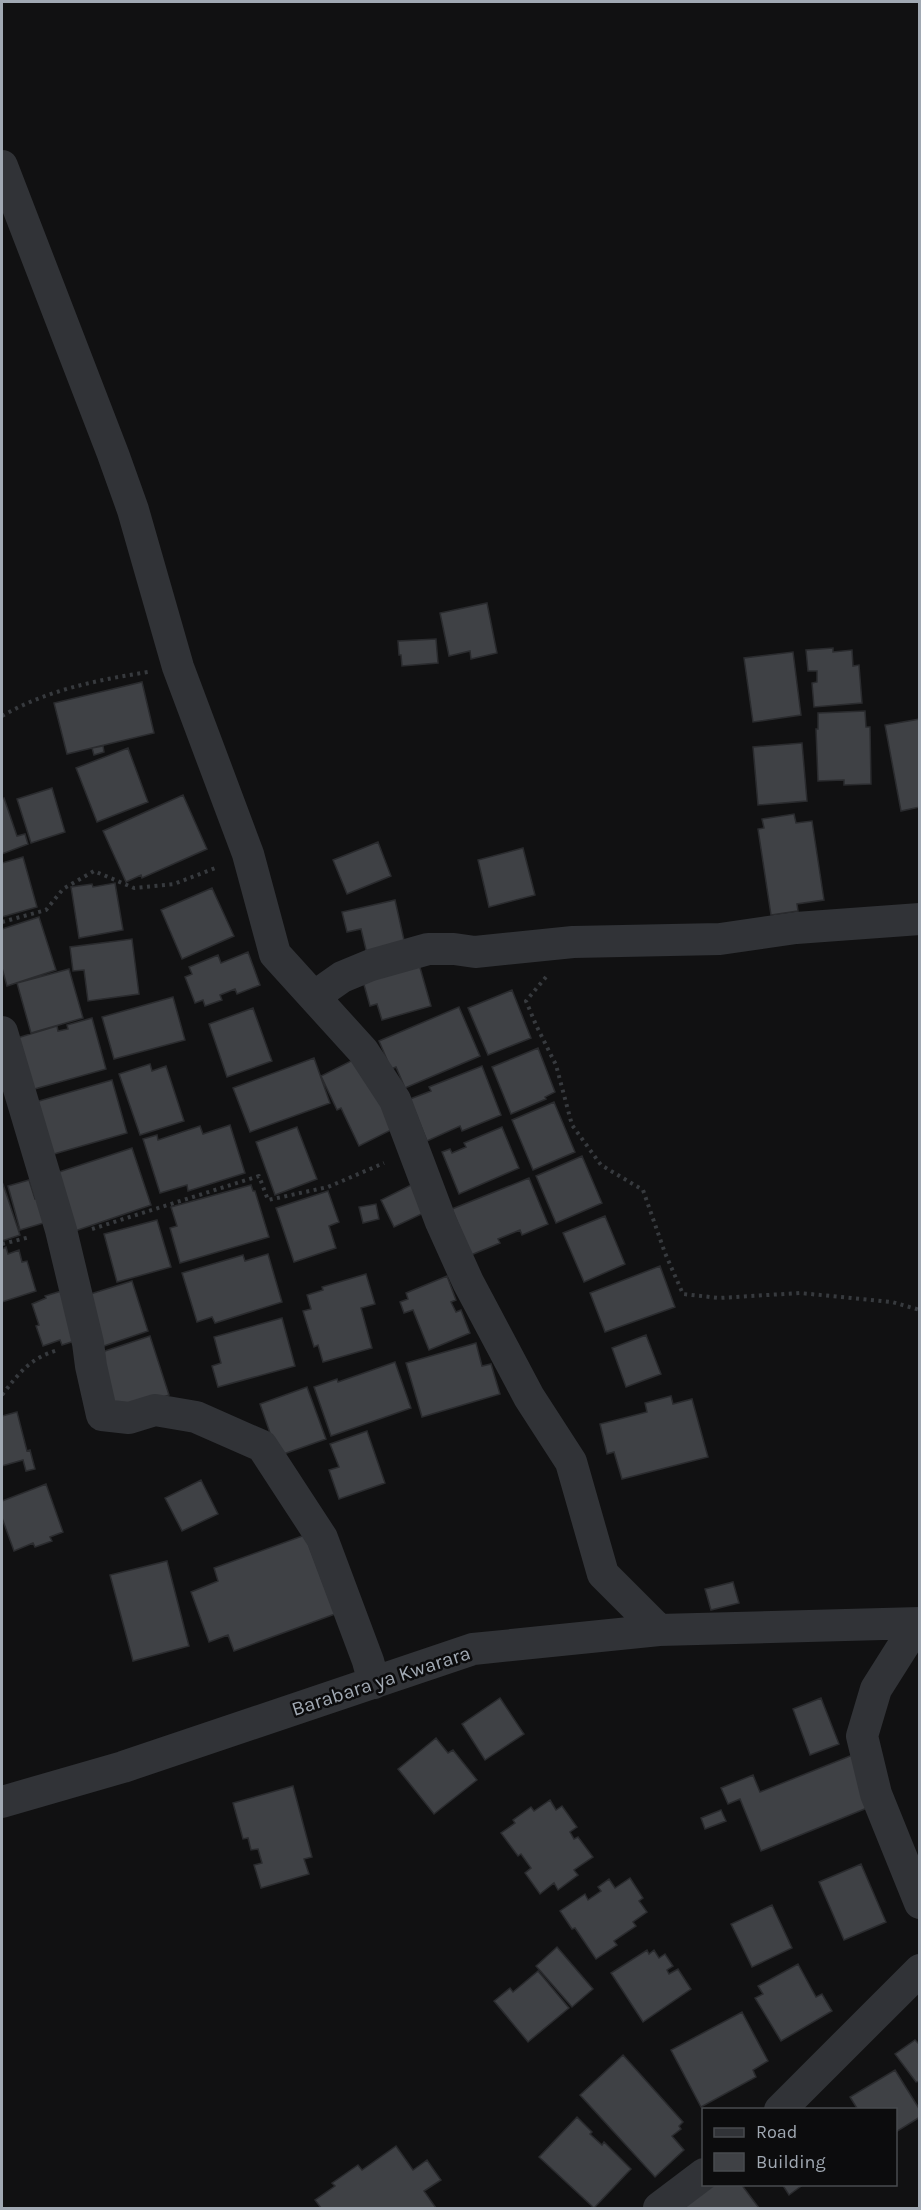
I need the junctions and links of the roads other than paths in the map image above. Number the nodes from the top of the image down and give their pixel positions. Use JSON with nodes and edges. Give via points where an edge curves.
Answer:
{"nodes":[{"id":1,"x":2,"y":166,"type":"edge"},
{"id":2,"x":920,"y":919,"type":"edge"},
{"id":3,"x":315,"y":996,"type":"junction"},
{"id":4,"x":2,"y":1032,"type":"edge"},
{"id":5,"x":919,"y":1624,"type":"edge"},
{"id":6,"x":659,"y":1630,"type":"junction"},
{"id":7,"x":374,"y":1683,"type":"junction"},
{"id":8,"x":2,"y":1802,"type":"edge"},
{"id":9,"x":920,"y":1903,"type":"edge"},
{"id":10,"x":920,"y":1970,"type":"edge"},
{"id":11,"x":781,"y":2108,"type":"edge"},
{"id":12,"x":702,"y":2176,"type":"edge"},
{"id":13,"x":659,"y":2208,"type":"edge"}],
"edges":[{"from":1,"to":3,"type":"street","via":[[113,454],[178,667],[248,854],[275,954]]},
{"from":2,"to":3,"type":"street","via":[[796,928],[720,939],[573,942],[475,952],[428,949],[361,969]]},
{"from":3,"to":6,"type":"street","via":[[363,1051],[395,1100],[468,1282],[529,1397],[571,1462],[603,1574]]},
{"from":4,"to":7,"type":"street","via":[[61,1230],[102,1415],[129,1418],[155,1410],[196,1417],[262,1446],[322,1538]]},
{"from":5,"to":6,"type":"street","name":"Barabara ya Kwarara"},
{"from":5,"to":9,"type":"street","via":[[876,1689],[862,1736],[876,1794]]},
{"from":6,"to":7,"type":"street","name":"Barabara ya Kwarara","via":[[473,1649]]},
{"from":7,"to":8,"type":"street","name":"Barabara ya Kwarara","via":[[123,1767]]},
{"from":10,"to":11,"type":"street"},
{"from":12,"to":13,"type":"street"}]}
